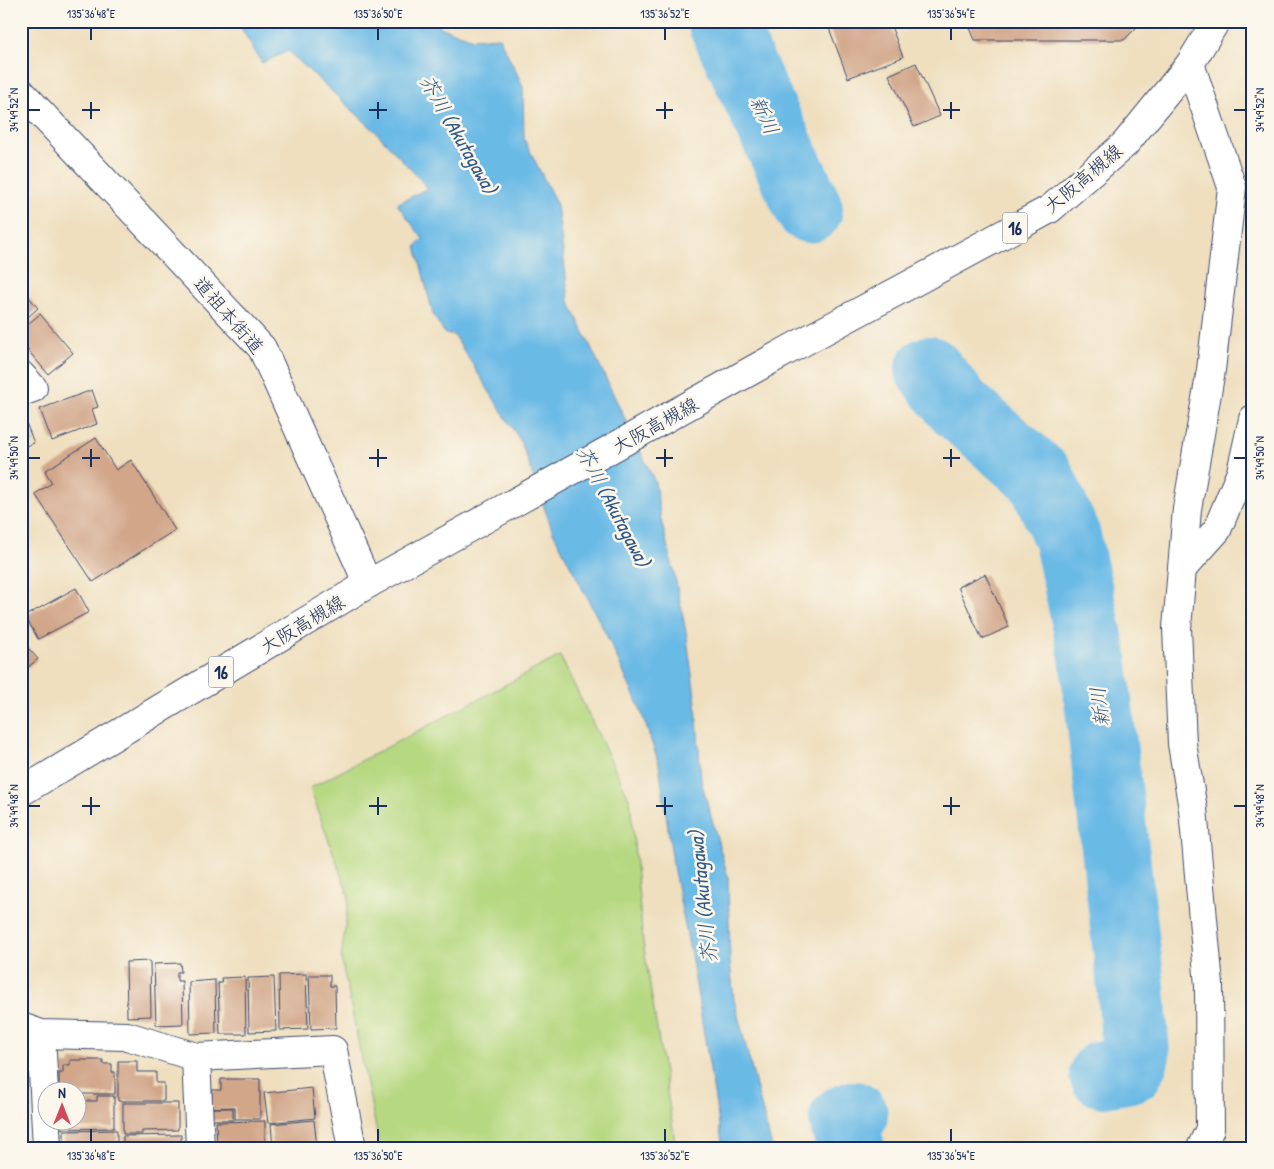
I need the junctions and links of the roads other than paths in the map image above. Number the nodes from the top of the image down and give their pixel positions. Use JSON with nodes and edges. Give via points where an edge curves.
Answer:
{"nodes":[{"id":1,"x":1216,"y":21,"type":"edge"},
{"id":2,"x":1190,"y":64,"type":"junction"},
{"id":3,"x":21,"y":92,"type":"edge"},
{"id":4,"x":21,"y":375,"type":"edge"},
{"id":5,"x":21,"y":392,"type":"edge"},
{"id":6,"x":1253,"y":419,"type":"edge"},
{"id":7,"x":1182,"y":569,"type":"junction"},
{"id":8,"x":368,"y":584,"type":"junction"},
{"id":9,"x":21,"y":792,"type":"edge"},
{"id":10,"x":31,"y":1030,"type":"edge"},
{"id":11,"x":196,"y":1057,"type":"junction"},
{"id":12,"x":1209,"y":1142,"type":"edge"},
{"id":13,"x":47,"y":1148,"type":"edge"},
{"id":14,"x":200,"y":1148,"type":"edge"},
{"id":15,"x":352,"y":1148,"type":"edge"}],
"edges":[{"from":1,"to":2,"type":"street","name":"大阪高槻線","number":"16"},
{"from":2,"to":7,"type":"street","via":[[1232,188],[1211,370],[1187,509]]},
{"from":2,"to":8,"type":"street","name":"大阪高槻線","number":"16","via":[[1125,144],[1050,209]]},
{"from":3,"to":8,"type":"street","name":"道祖本街道","via":[[262,348]]},
{"from":4,"to":5,"type":"street","via":[[33,388]]},
{"from":6,"to":7,"type":"street","via":[[1241,472],[1217,530]]},
{"from":7,"to":12,"type":"street","via":[[1177,628],[1182,744],[1193,809],[1209,985]]},
{"from":8,"to":9,"type":"street","name":"大阪高槻線","number":"16"},
{"from":10,"to":11,"type":"street","via":[[127,1036]]},
{"from":10,"to":13,"type":"street"},
{"from":11,"to":14,"type":"street"},
{"from":11,"to":15,"type":"street","via":[[332,1050]]}]}
